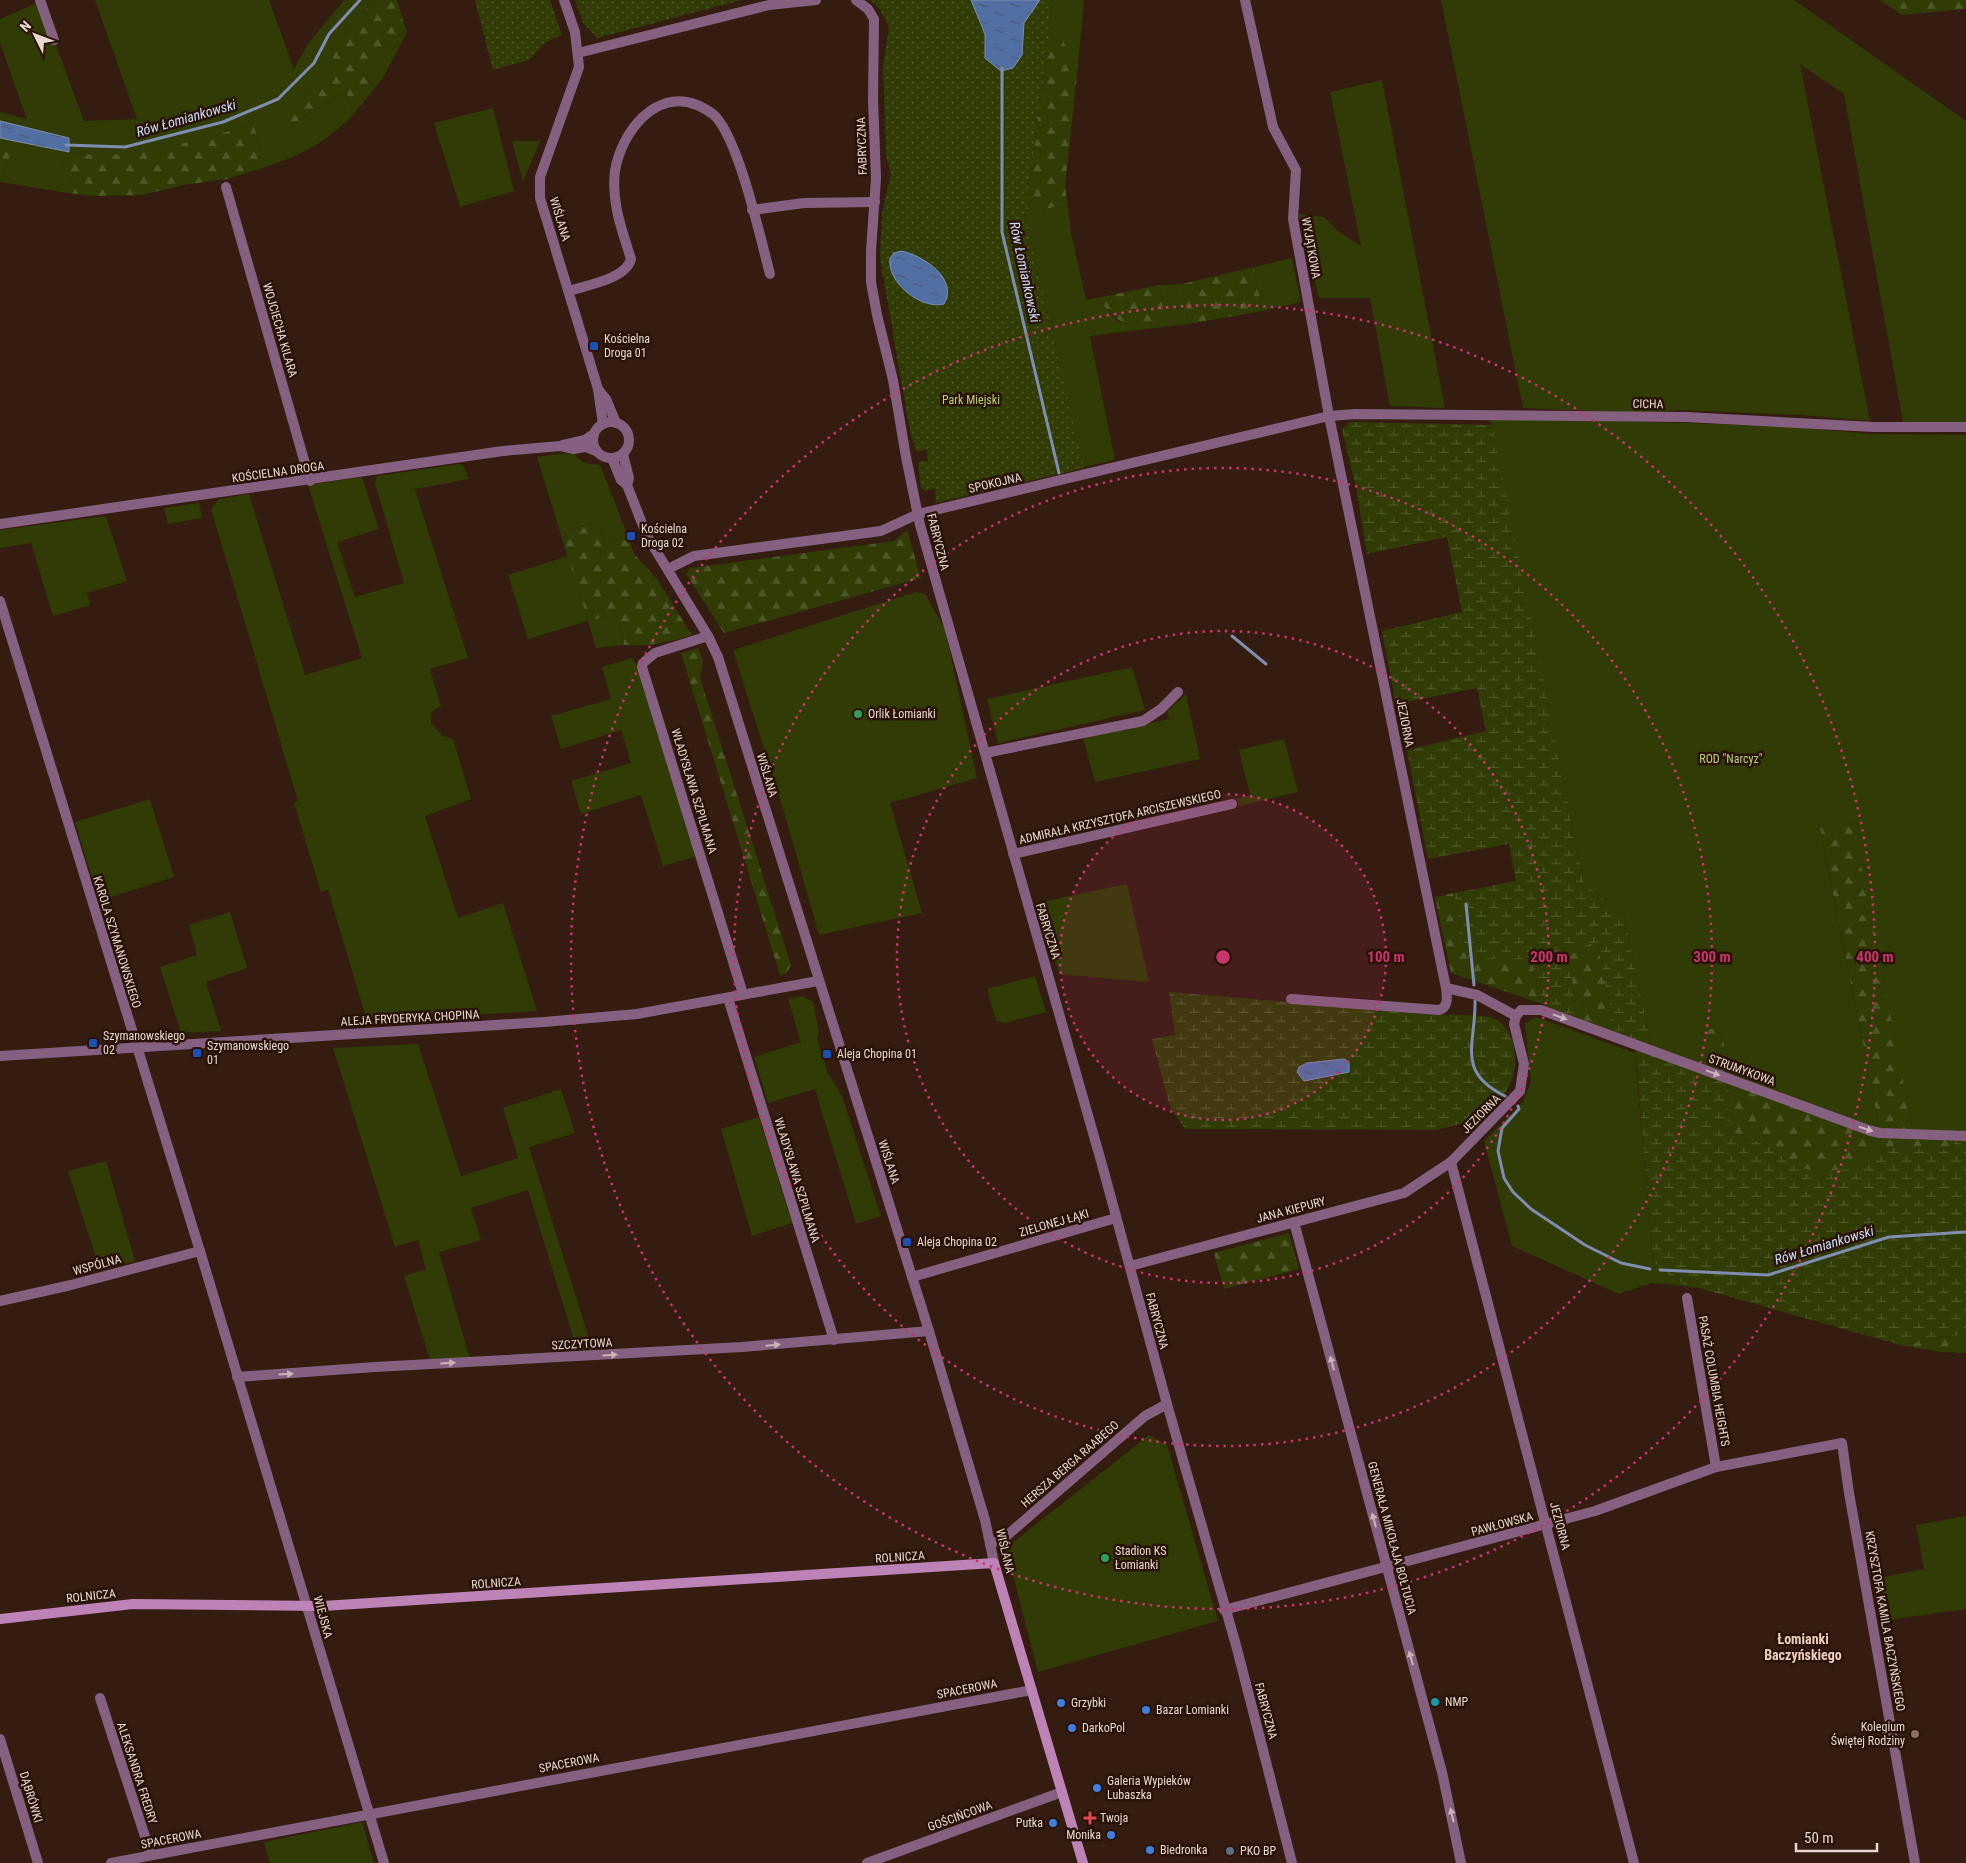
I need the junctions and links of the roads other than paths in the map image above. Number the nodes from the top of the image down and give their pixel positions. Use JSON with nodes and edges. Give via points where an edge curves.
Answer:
{"nodes":[{"id":1,"x":40,"y":0,"type":"edge"},
{"id":2,"x":564,"y":0,"type":"edge"},
{"id":3,"x":816,"y":0,"type":"edge"},
{"id":4,"x":856,"y":0,"type":"edge"},
{"id":5,"x":1244,"y":0,"type":"edge"},
{"id":6,"x":54,"y":40,"type":"dead end"},
{"id":7,"x":578,"y":53,"type":"junction"},
{"id":8,"x":226,"y":187,"type":"dead end"},
{"id":9,"x":875,"y":202,"type":"junction"},
{"id":10,"x":752,"y":210,"type":"junction"},
{"id":11,"x":770,"y":274,"type":"dead end"},
{"id":12,"x":569,"y":291,"type":"junction"},
{"id":13,"x":598,"y":389,"type":"junction"},
{"id":14,"x":1330,"y":416,"type":"junction"},
{"id":15,"x":616,"y":423,"type":"junction"},
{"id":16,"x":603,"y":424,"type":"junction"},
{"id":17,"x":1966,"y":427,"type":"edge"},
{"id":18,"x":594,"y":434,"type":"junction"},
{"id":19,"x":560,"y":446,"type":"junction"},
{"id":20,"x":596,"y":451,"type":"junction"},
{"id":21,"x":623,"y":454,"type":"junction"},
{"id":22,"x":612,"y":458,"type":"junction"},
{"id":23,"x":310,"y":480,"type":"junction"},
{"id":24,"x":627,"y":485,"type":"junction"},
{"id":25,"x":918,"y":514,"type":"junction"},
{"id":26,"x":0,"y":524,"type":"edge"},
{"id":27,"x":668,"y":569,"type":"junction"},
{"id":28,"x":0,"y":601,"type":"edge"},
{"id":29,"x":708,"y":636,"type":"junction"},
{"id":30,"x":1178,"y":692,"type":"dead end"},
{"id":31,"x":985,"y":753,"type":"junction"},
{"id":32,"x":1232,"y":804,"type":"dead end"},
{"id":33,"x":1013,"y":854,"type":"junction"},
{"id":34,"x":818,"y":981,"type":"junction"},
{"id":35,"x":1446,"y":988,"type":"junction"},
{"id":36,"x":743,"y":994,"type":"junction"},
{"id":37,"x":728,"y":998,"type":"junction"},
{"id":38,"x":1291,"y":999,"type":"dead end"},
{"id":39,"x":1516,"y":1016,"type":"junction"},
{"id":40,"x":136,"y":1048,"type":"junction"},
{"id":41,"x":0,"y":1056,"type":"edge"},
{"id":42,"x":1966,"y":1136,"type":"edge"},
{"id":43,"x":1451,"y":1162,"type":"junction"},
{"id":44,"x":1116,"y":1218,"type":"junction"},
{"id":45,"x":1294,"y":1222,"type":"junction"},
{"id":46,"x":200,"y":1251,"type":"junction"},
{"id":47,"x":1130,"y":1266,"type":"junction"},
{"id":48,"x":912,"y":1277,"type":"junction"},
{"id":49,"x":1687,"y":1298,"type":"dead end"},
{"id":50,"x":0,"y":1301,"type":"edge"},
{"id":51,"x":929,"y":1331,"type":"junction"},
{"id":52,"x":834,"y":1340,"type":"junction"},
{"id":53,"x":237,"y":1377,"type":"junction"},
{"id":54,"x":1167,"y":1404,"type":"junction"},
{"id":55,"x":1842,"y":1443,"type":"joint"},
{"id":56,"x":1716,"y":1467,"type":"junction"},
{"id":57,"x":1547,"y":1525,"type":"junction"},
{"id":58,"x":990,"y":1544,"type":"junction"},
{"id":59,"x":994,"y":1563,"type":"junction"},
{"id":60,"x":1387,"y":1567,"type":"junction"},
{"id":61,"x":307,"y":1606,"type":"junction"},
{"id":62,"x":1224,"y":1610,"type":"junction"},
{"id":63,"x":0,"y":1619,"type":"edge"},
{"id":64,"x":1032,"y":1690,"type":"junction"},
{"id":65,"x":100,"y":1698,"type":"dead end"},
{"id":66,"x":0,"y":1739,"type":"edge"},
{"id":67,"x":1062,"y":1792,"type":"junction"},
{"id":68,"x":369,"y":1814,"type":"junction"},
{"id":69,"x":151,"y":1856,"type":"junction"},
{"id":70,"x":38,"y":1863,"type":"edge"},
{"id":71,"x":111,"y":1863,"type":"edge"},
{"id":72,"x":384,"y":1863,"type":"edge"},
{"id":73,"x":867,"y":1863,"type":"edge"},
{"id":74,"x":1083,"y":1863,"type":"edge"},
{"id":75,"x":1292,"y":1863,"type":"edge"},
{"id":76,"x":1460,"y":1863,"type":"edge"},
{"id":77,"x":1634,"y":1863,"type":"edge"},
{"id":78,"x":1914,"y":1863,"type":"edge"}],
"edges":[{"from":1,"to":6,"type":"street"},
{"from":2,"to":7,"type":"street","name":"WIŚLANA","via":[[576,32]]},
{"from":3,"to":7,"type":"street","via":[[769,5]]},
{"from":4,"to":9,"type":"street","name":"FABRYCZNA","via":[[868,9],[874,20]]},
{"from":5,"to":14,"type":"street","name":"WYJĄTKOWA","via":[[1273,127],[1296,170],[1293,219]]},
{"from":7,"to":12,"type":"street","name":"WIŚLANA","via":[[579,67],[540,177],[540,198]]},
{"from":8,"to":23,"type":"street","name":"WOJCIECHA KILARA"},
{"from":9,"to":10,"type":"street","via":[[804,203]]},
{"from":9,"to":25,"type":"street","name":"FABRYCZNA","via":[[872,289]]},
{"from":10,"to":11,"type":"street"},
{"from":10,"to":12,"type":"street","via":[[727,136],[715,116],[689,102],[673,101],[655,106],[630,131],[615,170],[616,210],[632,259],[630,265],[622,274]]},
{"from":12,"to":13,"type":"street","name":"WIŚLANA"},
{"from":13,"to":15,"type":"street","name":"WIŚLANA"},
{"from":13,"to":16,"type":"street","name":"WIŚLANA"},
{"from":14,"to":17,"type":"street","name":"CICHA","via":[[1419,413],[1676,417],[1874,427]]},
{"from":14,"to":25,"type":"street","name":"SPOKOJNA"},
{"from":14,"to":35,"type":"street","name":"JEZIORNA"},
{"from":15,"to":16,"type":"street"},
{"from":15,"to":21,"type":"street","via":[[622,426],[628,437]]},
{"from":16,"to":18,"type":"street"},
{"from":18,"to":19,"type":"street","name":"KOŚCIELNA DROGA","via":[[585,440]]},
{"from":18,"to":20,"type":"street"},
{"from":19,"to":20,"type":"street","name":"KOŚCIELNA DROGA","via":[[586,447]]},
{"from":19,"to":23,"type":"street","name":"KOŚCIELNA DROGA","via":[[503,451]]},
{"from":20,"to":22,"type":"street"},
{"from":21,"to":22,"type":"street"},
{"from":21,"to":24,"type":"street","name":"WIŚLANA","via":[[629,478]]},
{"from":22,"to":24,"type":"street","name":"WIŚLANA"},
{"from":23,"to":26,"type":"street","name":"KOŚCIELNA DROGA"},
{"from":24,"to":27,"type":"street","name":"WIŚLANA","via":[[646,536]]},
{"from":25,"to":27,"type":"street","name":"SPOKOJNA","via":[[881,532],[694,556]]},
{"from":25,"to":31,"type":"street","name":"FABRYCZNA"},
{"from":27,"to":29,"type":"street","name":"WIŚLANA"},
{"from":28,"to":40,"type":"street","name":"KAROLA SZYMANOWSKIEGO"},
{"from":29,"to":34,"type":"street","name":"WIŚLANA","via":[[718,657]]},
{"from":29,"to":36,"type":"street","name":"WŁADYSŁAWA SZPILMANA","via":[[655,653],[642,667]]},
{"from":30,"to":31,"type":"street","via":[[1143,721]]},
{"from":31,"to":33,"type":"street","name":"FABRYCZNA"},
{"from":32,"to":33,"type":"street","name":"ADMIRAŁA KRZYSZTOFA ARCISZEWSKIEGO"},
{"from":33,"to":44,"type":"street","name":"FABRYCZNA"},
{"from":34,"to":36,"type":"street","name":"ALEJA FRYDERYKA CHOPINA"},
{"from":34,"to":48,"type":"street","name":"WIŚLANA"},
{"from":35,"to":38,"type":"street","via":[[1447,1001],[1439,1010]]},
{"from":35,"to":39,"type":"street","via":[[1477,995]]},
{"from":36,"to":37,"type":"street","name":"ALEJA FRYDERYKA CHOPINA"},
{"from":37,"to":40,"type":"street","name":"ALEJA FRYDERYKA CHOPINA","via":[[637,1014],[554,1022]]},
{"from":37,"to":52,"type":"street","name":"WŁADYSŁAWA SZPILMANA"},
{"from":39,"to":42,"type":"street","name":"STRUMYKOWA","one_way":true,"via":[[1522,1010],[1542,1010],[1880,1133]]},
{"from":39,"to":43,"type":"street","name":"JEZIORNA","via":[[1514,1024],[1524,1064],[1520,1092]]},
{"from":40,"to":41,"type":"street","name":"ALEJA FRYDERYKA CHOPINA"},
{"from":40,"to":46,"type":"street","name":"KAROLA SZYMANOWSKIEGO"},
{"from":43,"to":45,"type":"street","name":"JANA KIEPURY","via":[[1404,1193]]},
{"from":43,"to":57,"type":"street","name":"JEZIORNA"},
{"from":44,"to":47,"type":"street","name":"FABRYCZNA"},
{"from":44,"to":48,"type":"street","name":"ZIELONEJ ŁĄKI"},
{"from":45,"to":47,"type":"street","name":"JANA KIEPURY"},
{"from":60,"to":45,"type":"street","name":"GENERAŁA MIKOŁAJA BOŁTUCIA","one_way":true},
{"from":46,"to":50,"type":"street","name":"WSPÓLNA"},
{"from":46,"to":53,"type":"street","name":"KAROLA SZYMANOWSKIEGO"},
{"from":47,"to":54,"type":"street","name":"FABRYCZNA"},
{"from":48,"to":51,"type":"street","name":"WIŚLANA"},
{"from":49,"to":56,"type":"street","name":"PASAŻ COLUMBIA HEIGHTS"},
{"from":51,"to":52,"type":"street","name":"SZCZYTOWA"},
{"from":51,"to":58,"type":"street","name":"WIŚLANA"},
{"from":53,"to":52,"type":"street","name":"SZCZYTOWA","one_way":true},
{"from":53,"to":61,"type":"street","name":"WIEJSKA"},
{"from":54,"to":58,"type":"street","name":"HERSZA BERGA RAABEGO","via":[[1146,1416],[1004,1538]]},
{"from":54,"to":62,"type":"street","name":"FABRYCZNA"},
{"from":55,"to":56,"type":"street","name":"PAWŁOWSKA"},
{"from":55,"to":78,"type":"street","name":"KRZYSZTOFA KAMILA BACZYŃSKIEGO"},
{"from":56,"to":57,"type":"street","name":"PAWŁOWSKA"},
{"from":57,"to":60,"type":"street","name":"PAWŁOWSKA"},
{"from":57,"to":77,"type":"street","name":"JEZIORNA"},
{"from":58,"to":59,"type":"street","name":"WIŚLANA"},
{"from":59,"to":61,"type":"street","name":"ROLNICZA"},
{"from":59,"to":64,"type":"street","name":"WIŚLANA"},
{"from":60,"to":62,"type":"street","name":"PAWŁOWSKA"},
{"from":76,"to":60,"type":"street","name":"GENERAŁA MIKOŁAJA BOŁTUCIA","one_way":true,"via":[[1442,1772]]},
{"from":61,"to":63,"type":"street","name":"ROLNICZA","via":[[133,1604]]},
{"from":61,"to":68,"type":"street","name":"WIEJSKA"},
{"from":62,"to":75,"type":"street","name":"FABRYCZNA"},
{"from":64,"to":67,"type":"street","name":"WIŚLANA"},
{"from":64,"to":68,"type":"street","name":"SPACEROWA"},
{"from":65,"to":69,"type":"street","name":"ALEKSANDRA FREDRY"},
{"from":66,"to":70,"type":"street","name":"DĄBRÓWKI"},
{"from":67,"to":73,"type":"street","name":"GOŚCIŃCOWA"},
{"from":67,"to":74,"type":"street","name":"WIŚLANA"},
{"from":68,"to":69,"type":"street","name":"SPACEROWA"},
{"from":68,"to":72,"type":"street","name":"WIEJSKA"},
{"from":69,"to":71,"type":"street","name":"SPACEROWA"}]}
